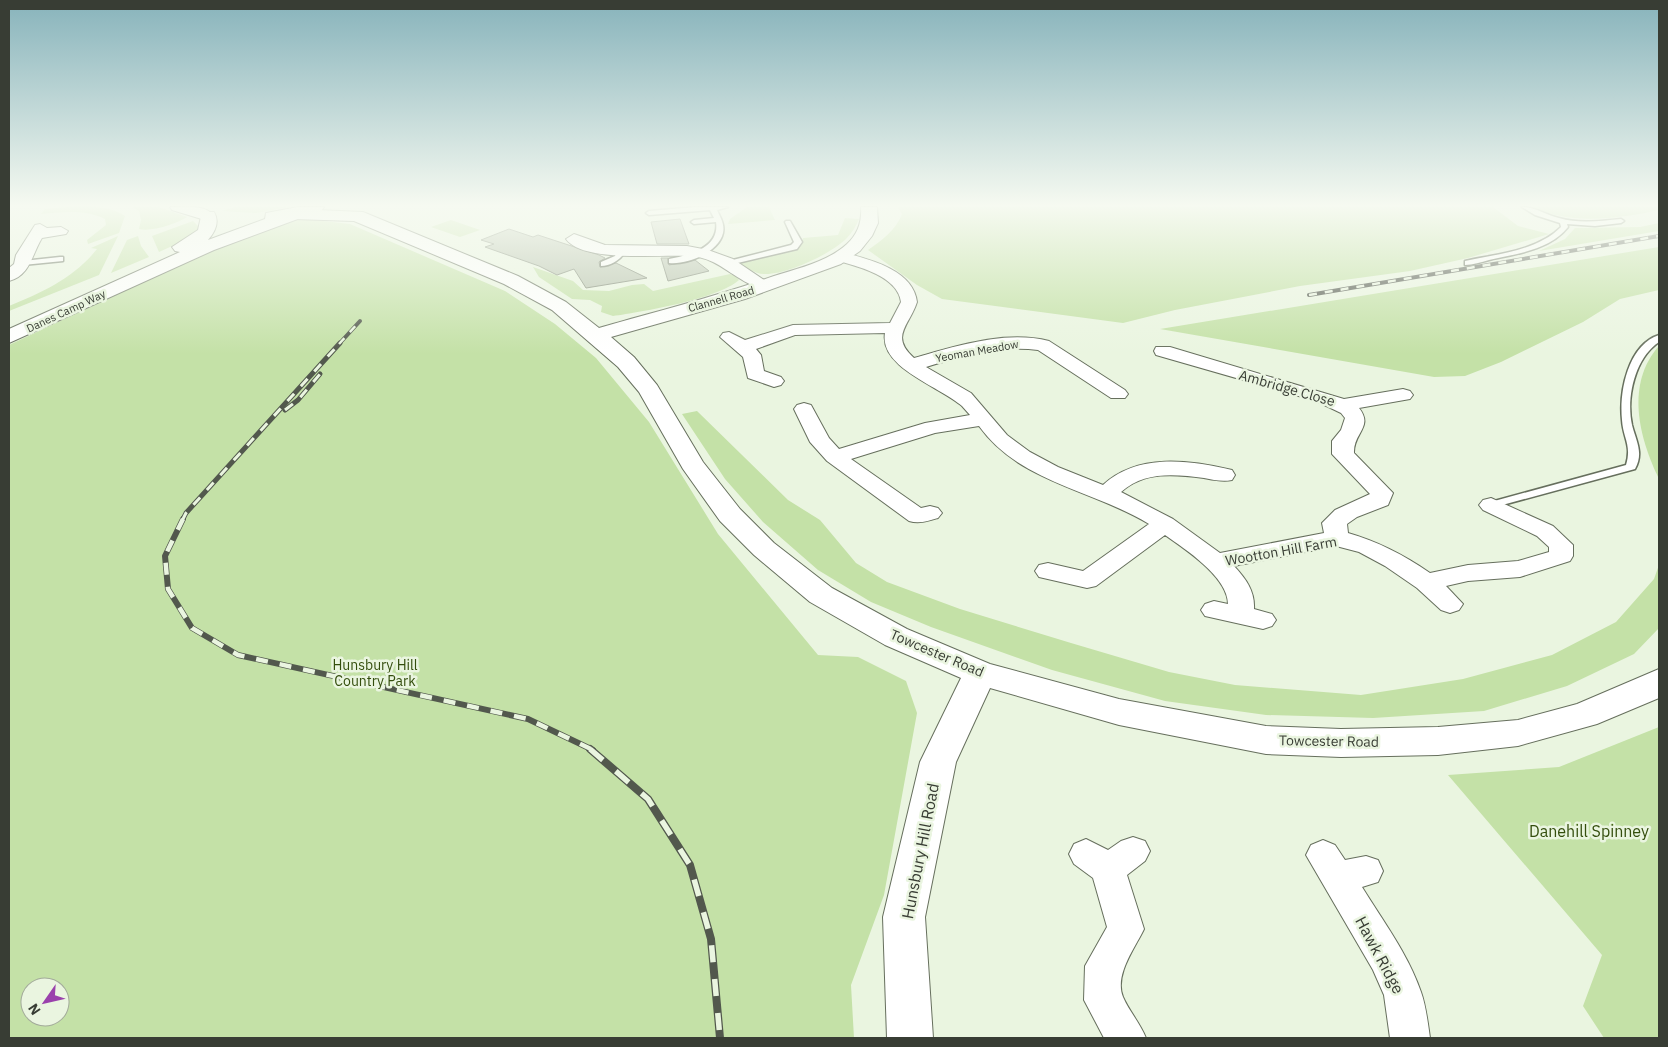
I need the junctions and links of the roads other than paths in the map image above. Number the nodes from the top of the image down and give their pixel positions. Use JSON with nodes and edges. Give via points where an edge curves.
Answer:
{"nodes":[{"id":1,"x":24,"y":256,"type":"edge"},
{"id":2,"x":162,"y":256,"type":"edge"},
{"id":3,"x":186,"y":256,"type":"edge"},
{"id":4,"x":455,"y":256,"type":"edge"},
{"id":5,"x":619,"y":256,"type":"edge"},
{"id":6,"x":694,"y":256,"type":"edge"},
{"id":7,"x":708,"y":256,"type":"edge"},
{"id":8,"x":760,"y":256,"type":"edge"},
{"id":9,"x":1495,"y":256,"type":"edge"},
{"id":10,"x":841,"y":257,"type":"joint"},
{"id":11,"x":60,"y":259,"type":"dead end"},
{"id":12,"x":672,"y":261,"type":"dead end"},
{"id":13,"x":1468,"y":263,"type":"dead end"},
{"id":14,"x":23,"y":264,"type":"junction"},
{"id":15,"x":604,"y":264,"type":"dead end"},
{"id":16,"x":728,"y":264,"type":"junction"},
{"id":17,"x":9,"y":276,"type":"edge"},
{"id":18,"x":765,"y":286,"type":"junction"},
{"id":19,"x":9,"y":325,"type":"edge"},
{"id":20,"x":894,"y":328,"type":"junction"},
{"id":21,"x":596,"y":335,"type":"junction"},
{"id":22,"x":9,"y":337,"type":"edge"},
{"id":23,"x":1659,"y":338,"type":"edge"},
{"id":24,"x":1163,"y":351,"type":"dead end"},
{"id":25,"x":911,"y":364,"type":"junction"},
{"id":26,"x":774,"y":381,"type":"dead end"},
{"id":27,"x":1118,"y":394,"type":"dead end"},
{"id":28,"x":1402,"y":395,"type":"dead end"},
{"id":29,"x":1342,"y":405,"type":"junction"},
{"id":30,"x":814,"y":414,"type":"dead end"},
{"id":31,"x":984,"y":419,"type":"junction"},
{"id":32,"x":836,"y":457,"type":"junction"},
{"id":33,"x":1224,"y":475,"type":"dead end"},
{"id":34,"x":1106,"y":494,"type":"junction"},
{"id":35,"x":1491,"y":505,"type":"joint"},
{"id":36,"x":915,"y":517,"type":"dead end"},
{"id":37,"x":1165,"y":524,"type":"junction"},
{"id":38,"x":1337,"y":538,"type":"junction"},
{"id":39,"x":1216,"y":562,"type":"junction"},
{"id":40,"x":1048,"y":571,"type":"dead end"},
{"id":41,"x":1426,"y":582,"type":"junction"},
{"id":42,"x":1450,"y":604,"type":"dead end"},
{"id":43,"x":1214,"y":610,"type":"dead end"},
{"id":44,"x":980,"y":673,"type":"junction"},
{"id":45,"x":1659,"y":681,"type":"edge"},
{"id":46,"x":1109,"y":858,"type":"dead end"},
{"id":47,"x":1342,"y":868,"type":"dead end"},
{"id":48,"x":910,"y":1038,"type":"edge"},
{"id":49,"x":1126,"y":1038,"type":"edge"},
{"id":50,"x":1410,"y":1038,"type":"edge"}],
"edges":[{"from":1,"to":14,"type":"street"},
{"from":2,"to":19,"type":"main road","name":"Danes Camp Way"},
{"from":3,"to":22,"type":"main road","name":"Danes Camp Way"},
{"from":4,"to":21,"type":"main road","name":"Towcester Road","via":[[511,280],[559,306]]},
{"from":5,"to":15,"type":"lane"},
{"from":6,"to":12,"type":"lane"},
{"from":7,"to":16,"type":"street"},
{"from":8,"to":16,"type":"lane"},
{"from":9,"to":13,"type":"lane"},
{"from":10,"to":18,"type":"main road","name":"Clannell Road"},
{"from":10,"to":20,"type":"street","via":[[880,271],[898,281],[908,292],[908,302]]},
{"from":11,"to":14,"type":"lane"},
{"from":14,"to":17,"type":"street"},
{"from":16,"to":18,"type":"street"},
{"from":18,"to":21,"type":"main road","name":"Clannell Road"},
{"from":20,"to":25,"type":"street","name":"Yeoman Meadow","via":[[893,339],[899,353]]},
{"from":20,"to":26,"type":"street","via":[[793,330],[736,342],[752,356],[747,377]]},
{"from":21,"to":44,"type":"main road","name":"Towcester Road","via":[[626,362],[649,390],[692,464],[730,515],[764,549],[821,595],[896,637]]},
{"from":23,"to":35,"type":"lane","via":[[1650,342],[1633,369],[1628,386],[1626,417],[1636,451],[1630,467]]},
{"from":24,"to":29,"type":"street","name":"Ambridge Close","via":[[1283,381]]},
{"from":25,"to":27,"type":"street","name":"Yeoman Meadow","via":[[1027,339],[1043,345]]},
{"from":25,"to":31,"type":"street","name":"Yeoman Meadow","via":[[960,393]]},
{"from":28,"to":29,"type":"street"},
{"from":29,"to":38,"type":"street","name":"Ambridge Close","via":[[1353,413],[1356,421],[1354,430],[1343,441],[1343,454],[1382,492],[1380,500],[1340,515],[1334,523]]},
{"from":30,"to":32,"type":"street","via":[[822,444]]},
{"from":31,"to":32,"type":"street","via":[[932,427]]},
{"from":31,"to":34,"type":"street","name":"Yeoman Meadow","via":[[1001,440],[1034,465],[1062,479]]},
{"from":32,"to":36,"type":"street","via":[[862,479],[900,502]]},
{"from":33,"to":34,"type":"street","via":[[1202,465],[1136,472],[1118,481]]},
{"from":34,"to":37,"type":"street","name":"Yeoman Meadow"},
{"from":35,"to":41,"type":"street","via":[[1545,531],[1561,545],[1561,556],[1520,569],[1468,573]]},
{"from":37,"to":39,"type":"street","name":"Yeoman Meadow"},
{"from":37,"to":40,"type":"street","via":[[1092,588]]},
{"from":38,"to":39,"type":"street","name":"Wootton Hill Farm"},
{"from":38,"to":41,"type":"street","name":"Wootton Hill Farm","via":[[1368,547]]},
{"from":39,"to":43,"type":"street","name":"Yeoman Meadow","via":[[1230,575],[1252,618]]},
{"from":41,"to":42,"type":"street","name":"Wootton Hill Farm"},
{"from":44,"to":45,"type":"main road","name":"Towcester Road","via":[[1119,712],[1266,740],[1342,743],[1438,741],[1518,733],[1585,716]]},
{"from":44,"to":48,"type":"main road","name":"Hunsbury Hill Road","via":[[938,762],[904,917]]},
{"from":46,"to":49,"type":"street","via":[[1126,929],[1104,966],[1103,1000]]},
{"from":47,"to":50,"type":"street","name":"Hawk Ridge","via":[[1402,994]]}]}
